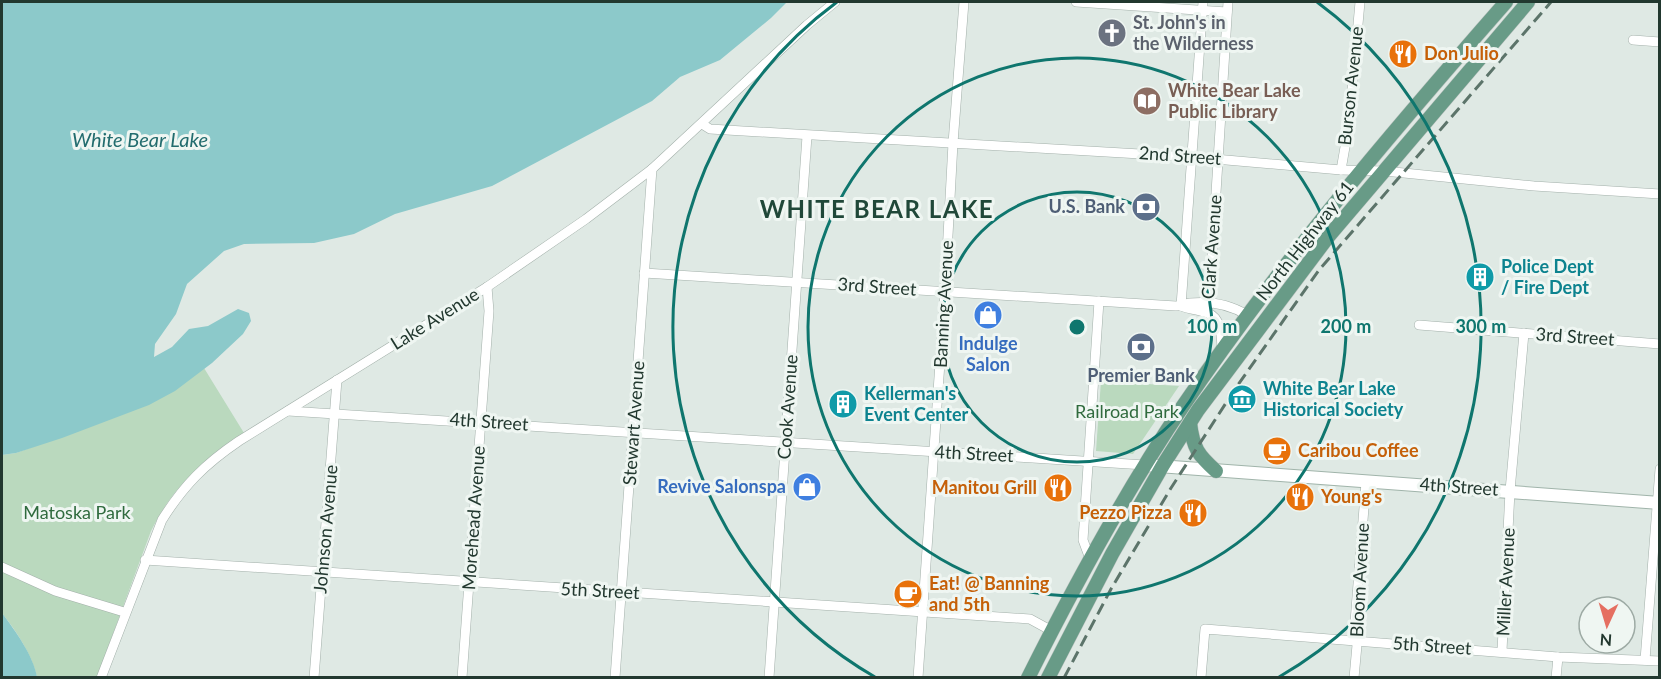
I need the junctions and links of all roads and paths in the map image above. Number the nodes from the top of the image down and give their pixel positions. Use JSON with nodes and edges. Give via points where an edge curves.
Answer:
{"nodes":[{"id":1,"x":835,"y":2,"type":"edge"},
{"id":2,"x":964,"y":2,"type":"edge"},
{"id":3,"x":1076,"y":2,"type":"edge"},
{"id":4,"x":1360,"y":2,"type":"edge"},
{"id":5,"x":1506,"y":2,"type":"edge"},
{"id":6,"x":1528,"y":2,"type":"edge"},
{"id":7,"x":1203,"y":6,"type":"edge"},
{"id":8,"x":1227,"y":7,"type":"edge"},
{"id":9,"x":1633,"y":40,"type":"dead end"},
{"id":10,"x":1659,"y":42,"type":"edge"},
{"id":11,"x":702,"y":124,"type":"junction"},
{"id":12,"x":807,"y":136,"type":"junction"},
{"id":13,"x":953,"y":142,"type":"junction"},
{"id":14,"x":1192,"y":157,"type":"junction"},
{"id":15,"x":1217,"y":158,"type":"junction"},
{"id":16,"x":652,"y":169,"type":"junction"},
{"id":17,"x":1341,"y":170,"type":"junction"},
{"id":18,"x":1360,"y":170,"type":"junction"},
{"id":19,"x":1384,"y":171,"type":"junction"},
{"id":20,"x":1659,"y":194,"type":"edge"},
{"id":21,"x":644,"y":273,"type":"junction"},
{"id":22,"x":796,"y":281,"type":"junction"},
{"id":23,"x":487,"y":287,"type":"junction"},
{"id":24,"x":945,"y":291,"type":"junction"},
{"id":25,"x":1099,"y":300,"type":"junction"},
{"id":26,"x":1181,"y":306,"type":"junction"},
{"id":27,"x":1207,"y":308,"type":"junction"},
{"id":28,"x":1247,"y":315,"type":"junction"},
{"id":29,"x":1419,"y":325,"type":"dead end"},
{"id":30,"x":1524,"y":333,"type":"junction"},
{"id":31,"x":1249,"y":343,"type":"junction"},
{"id":32,"x":1659,"y":344,"type":"edge"},
{"id":33,"x":1222,"y":351,"type":"junction"},
{"id":34,"x":337,"y":380,"type":"junction"},
{"id":35,"x":288,"y":411,"type":"junction"},
{"id":36,"x":335,"y":414,"type":"junction"},
{"id":37,"x":480,"y":422,"type":"junction"},
{"id":38,"x":1190,"y":423,"type":"junction"},
{"id":39,"x":633,"y":432,"type":"junction"},
{"id":40,"x":786,"y":442,"type":"junction"},
{"id":41,"x":934,"y":452,"type":"junction"},
{"id":42,"x":1087,"y":461,"type":"junction"},
{"id":43,"x":1145,"y":465,"type":"junction"},
{"id":44,"x":1163,"y":465,"type":"junction"},
{"id":45,"x":1659,"y":469,"type":"edge"},
{"id":46,"x":1216,"y":471,"type":"junction"},
{"id":47,"x":1366,"y":482,"type":"junction"},
{"id":48,"x":1510,"y":491,"type":"junction"},
{"id":49,"x":1658,"y":503,"type":"edge"},
{"id":50,"x":1090,"y":559,"type":"junction"},
{"id":51,"x":145,"y":560,"type":"junction"},
{"id":52,"x":2,"y":567,"type":"edge"},
{"id":53,"x":322,"y":572,"type":"junction"},
{"id":54,"x":470,"y":583,"type":"junction"},
{"id":55,"x":622,"y":592,"type":"junction"},
{"id":56,"x":776,"y":603,"type":"junction"},
{"id":57,"x":124,"y":612,"type":"junction"},
{"id":58,"x":923,"y":612,"type":"junction"},
{"id":59,"x":1052,"y":631,"type":"junction"},
{"id":60,"x":1356,"y":640,"type":"junction"},
{"id":61,"x":1502,"y":651,"type":"junction"},
{"id":62,"x":1059,"y":656,"type":"junction"},
{"id":63,"x":1558,"y":657,"type":"junction"},
{"id":64,"x":1645,"y":660,"type":"junction"},
{"id":65,"x":1659,"y":661,"type":"edge"},
{"id":66,"x":101,"y":678,"type":"edge"},
{"id":67,"x":314,"y":678,"type":"edge"},
{"id":68,"x":462,"y":678,"type":"edge"},
{"id":69,"x":615,"y":678,"type":"edge"},
{"id":70,"x":770,"y":678,"type":"edge"},
{"id":71,"x":918,"y":678,"type":"edge"},
{"id":72,"x":1028,"y":678,"type":"edge"},
{"id":73,"x":1048,"y":678,"type":"edge"},
{"id":74,"x":1201,"y":678,"type":"edge"},
{"id":75,"x":1354,"y":678,"type":"edge"},
{"id":76,"x":1556,"y":678,"type":"edge"}],
"edges":[{"from":1,"to":11,"type":"street","name":"Lake Avenue"},
{"from":2,"to":13,"type":"street","name":"Banning Avenue"},
{"from":3,"to":7,"type":"street"},
{"from":4,"to":17,"type":"street","name":"Burson Avenue"},
{"from":5,"to":18,"type":"main road","name":"North Highway 61"},
{"from":6,"to":19,"type":"main road","name":"North Highway 61"},
{"from":7,"to":8,"type":"street"},
{"from":7,"to":14,"type":"street","name":"Clark Avenue"},
{"from":8,"to":15,"type":"street","name":"Clark Avenue"},
{"from":9,"to":10,"type":"street"},
{"from":11,"to":12,"type":"street","name":"2nd Street","via":[[710,129]]},
{"from":11,"to":16,"type":"street","name":"Lake Avenue"},
{"from":12,"to":13,"type":"street","name":"2nd Street"},
{"from":12,"to":22,"type":"street","name":"Cook Avenue"},
{"from":13,"to":14,"type":"street","name":"2nd Street"},
{"from":13,"to":24,"type":"street","name":"Banning Avenue"},
{"from":14,"to":15,"type":"street","name":"2nd Street"},
{"from":14,"to":26,"type":"street","name":"Clark Avenue"},
{"from":15,"to":17,"type":"street","name":"2nd Street"},
{"from":15,"to":27,"type":"street","name":"Clark Avenue"},
{"from":16,"to":21,"type":"street","name":"Stewart Avenue"},
{"from":16,"to":23,"type":"street","name":"Lake Avenue"},
{"from":17,"to":18,"type":"street","name":"2nd Street"},
{"from":18,"to":19,"type":"street","name":"2nd Street"},
{"from":18,"to":28,"type":"main road","name":"North Highway 61"},
{"from":19,"to":20,"type":"street","name":"2nd Street"},
{"from":19,"to":31,"type":"main road","name":"North Highway 61","via":[[1328,237]]},
{"from":21,"to":22,"type":"street","name":"3rd Street"},
{"from":21,"to":39,"type":"street","name":"Stewart Avenue"},
{"from":22,"to":24,"type":"street","name":"3rd Street"},
{"from":22,"to":40,"type":"street","name":"Cook Avenue"},
{"from":23,"to":34,"type":"street","name":"Lake Avenue"},
{"from":23,"to":37,"type":"street","name":"Morehead Avenue","via":[[489,311]]},
{"from":24,"to":25,"type":"street","name":"3rd Street"},
{"from":24,"to":41,"type":"street","name":"Banning Avenue"},
{"from":25,"to":26,"type":"street","name":"3rd Street"},
{"from":25,"to":42,"type":"street"},
{"from":26,"to":27,"type":"street","name":"3rd Street","via":[[1189,303]]},
{"from":27,"to":28,"type":"street","name":"3rd Street","via":[[1236,309]]},
{"from":27,"to":33,"type":"street","via":[[1220,324]]},
{"from":28,"to":31,"type":"main road"},
{"from":28,"to":33,"type":"main road","name":"North Highway 61"},
{"from":29,"to":30,"type":"street","name":"3rd Street"},
{"from":30,"to":32,"type":"street","name":"3rd Street"},
{"from":30,"to":48,"type":"street","name":"Miller Avenue"},
{"from":31,"to":38,"type":"main road","name":"North Highway 61"},
{"from":33,"to":43,"type":"main road","name":"North Highway 61"},
{"from":34,"to":35,"type":"street","name":"Lake Avenue"},
{"from":34,"to":36,"type":"street","name":"Johnson Avenue"},
{"from":35,"to":36,"type":"street","name":"4th Street"},
{"from":35,"to":51,"type":"street","name":"Lake Avenue","via":[[196,474],[162,520]]},
{"from":36,"to":37,"type":"street","name":"4th Street"},
{"from":36,"to":53,"type":"street","name":"Johnson Avenue"},
{"from":37,"to":39,"type":"street","name":"4th Street"},
{"from":37,"to":54,"type":"street","name":"Morehead Avenue"},
{"from":38,"to":44,"type":"main road","name":"North Highway 61"},
{"from":38,"to":46,"type":"main road","via":[[1198,453]]},
{"from":39,"to":40,"type":"street","name":"4th Street"},
{"from":39,"to":55,"type":"street","name":"Stewart Avenue"},
{"from":40,"to":41,"type":"street","name":"4th Street"},
{"from":40,"to":56,"type":"street","name":"Cook Avenue"},
{"from":41,"to":42,"type":"street","name":"4th Street"},
{"from":41,"to":58,"type":"street","name":"Banning Avenue"},
{"from":42,"to":43,"type":"street","name":"4th Street"},
{"from":42,"to":50,"type":"street","via":[[1083,540]]},
{"from":43,"to":44,"type":"street","name":"4th Street"},
{"from":43,"to":50,"type":"main road","name":"North Highway 61"},
{"from":44,"to":46,"type":"street","name":"4th Street"},
{"from":44,"to":62,"type":"main road","name":"North Highway 61"},
{"from":45,"to":49,"type":"street"},
{"from":46,"to":47,"type":"street","name":"4th Street"},
{"from":47,"to":48,"type":"street","name":"4th Street"},
{"from":47,"to":60,"type":"street","name":"Bloom Avenue"},
{"from":48,"to":49,"type":"street","name":"4th Street"},
{"from":48,"to":61,"type":"street","name":"Miller Avenue"},
{"from":49,"to":64,"type":"street"},
{"from":50,"to":59,"type":"main road","name":"North Highway 61"},
{"from":51,"to":53,"type":"street","name":"5th Street"},
{"from":51,"to":57,"type":"street","name":"Lake Avenue"},
{"from":52,"to":57,"type":"street","via":[[55,591]]},
{"from":53,"to":54,"type":"street","name":"5th Street"},
{"from":53,"to":67,"type":"street","name":"Johnson Avenue"},
{"from":54,"to":55,"type":"street","name":"5th Street"},
{"from":54,"to":68,"type":"street","name":"Morehead Avenue"},
{"from":55,"to":56,"type":"street","name":"5th Street"},
{"from":55,"to":69,"type":"street","name":"Stewart Avenue"},
{"from":56,"to":58,"type":"street","name":"5th Street"},
{"from":56,"to":70,"type":"street","name":"Cook Avenue"},
{"from":57,"to":66,"type":"street","name":"Lake Avenue"},
{"from":58,"to":59,"type":"street","name":"5th Street","via":[[1030,619]]},
{"from":58,"to":71,"type":"street","name":"Banning Avenue"},
{"from":59,"to":62,"type":"main road","via":[[1060,642]]},
{"from":59,"to":72,"type":"main road","name":"North Highway 61"},
{"from":60,"to":61,"type":"street","name":"5th Street"},
{"from":60,"to":74,"type":"street","name":"5th Street","via":[[1205,629]]},
{"from":60,"to":75,"type":"street","name":"Bloom Avenue"},
{"from":61,"to":63,"type":"street","name":"5th Street"},
{"from":62,"to":73,"type":"main road","name":"North Highway 61"},
{"from":63,"to":64,"type":"street","name":"5th Street"},
{"from":63,"to":76,"type":"street"},
{"from":64,"to":65,"type":"street","name":"5th Street"}]}
